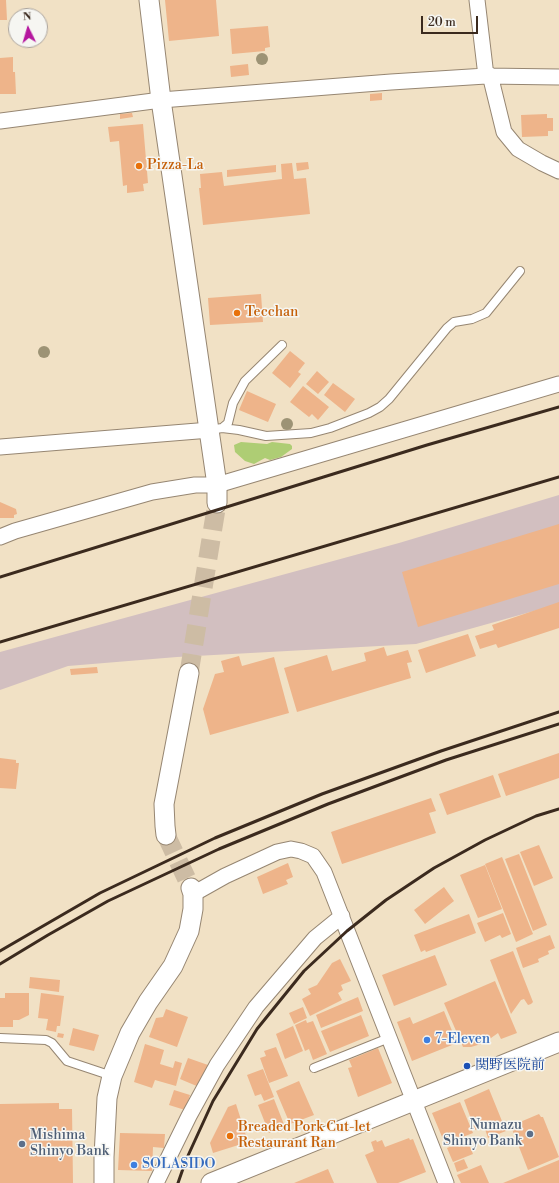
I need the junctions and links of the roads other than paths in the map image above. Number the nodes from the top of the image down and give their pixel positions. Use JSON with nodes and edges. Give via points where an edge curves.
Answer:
{"nodes":[{"id":1,"x":149,"y":0,"type":"edge"},
{"id":2,"x":477,"y":0,"type":"edge"},
{"id":3,"x":488,"y":75,"type":"junction"},
{"id":4,"x":559,"y":76,"type":"edge"},
{"id":5,"x":161,"y":100,"type":"junction"},
{"id":6,"x":0,"y":121,"type":"edge"},
{"id":7,"x":559,"y":171,"type":"edge"},
{"id":8,"x":520,"y":271,"type":"dead end"},
{"id":9,"x":282,"y":345,"type":"dead end"},
{"id":10,"x":559,"y":384,"type":"edge"},
{"id":11,"x":216,"y":429,"type":"junction"},
{"id":12,"x":0,"y":447,"type":"edge"},
{"id":13,"x":217,"y":494,"type":"junction"},
{"id":14,"x":0,"y":537,"type":"edge"},
{"id":15,"x":189,"y":673,"type":"tunnel mouth"},
{"id":16,"x":166,"y":835,"type":"tunnel mouth"},
{"id":17,"x":192,"y":891,"type":"joint"},
{"id":18,"x":342,"y":916,"type":"junction"},
{"id":19,"x":0,"y":1038,"type":"edge"},
{"id":20,"x":389,"y":1038,"type":"junction"},
{"id":21,"x":559,"y":1042,"type":"edge"},
{"id":22,"x":314,"y":1068,"type":"dead end"},
{"id":23,"x":112,"y":1076,"type":"junction"},
{"id":24,"x":413,"y":1101,"type":"junction"},
{"id":25,"x":104,"y":1183,"type":"edge"},
{"id":26,"x":156,"y":1183,"type":"edge"},
{"id":27,"x":211,"y":1183,"type":"edge"},
{"id":28,"x":446,"y":1183,"type":"edge"}],
"edges":[{"from":1,"to":5,"type":"street"},
{"from":2,"to":3,"type":"street"},
{"from":3,"to":4,"type":"street"},
{"from":3,"to":5,"type":"street"},
{"from":3,"to":7,"type":"street","via":[[504,132],[518,149]]},
{"from":5,"to":6,"type":"street"},
{"from":5,"to":11,"type":"street"},
{"from":8,"to":11,"type":"lane","via":[[486,313],[454,322],[447,328],[389,399],[369,413],[311,433],[266,436],[239,430]]},
{"from":9,"to":11,"type":"lane","via":[[245,381],[233,403],[228,423]]},
{"from":10,"to":13,"type":"street"},
{"from":11,"to":12,"type":"street"},
{"from":11,"to":13,"type":"street"},
{"from":13,"to":14,"type":"street","via":[[195,485],[152,492]]},
{"from":15,"to":16,"type":"street","via":[[164,804]]},
{"from":17,"to":18,"type":"street","via":[[277,852],[291,849],[313,856],[324,872]]},
{"from":17,"to":23,"type":"street","via":[[193,909],[189,931],[173,966],[130,1033]]},
{"from":18,"to":20,"type":"street"},
{"from":18,"to":26,"type":"street","via":[[315,938],[256,1007],[217,1065]]},
{"from":19,"to":23,"type":"lane","via":[[46,1040],[52,1043],[67,1061]]},
{"from":20,"to":22,"type":"lane"},
{"from":20,"to":24,"type":"street"},
{"from":21,"to":24,"type":"street"},
{"from":23,"to":25,"type":"street","via":[[108,1098]]},
{"from":24,"to":27,"type":"street"},
{"from":24,"to":28,"type":"street"}]}
